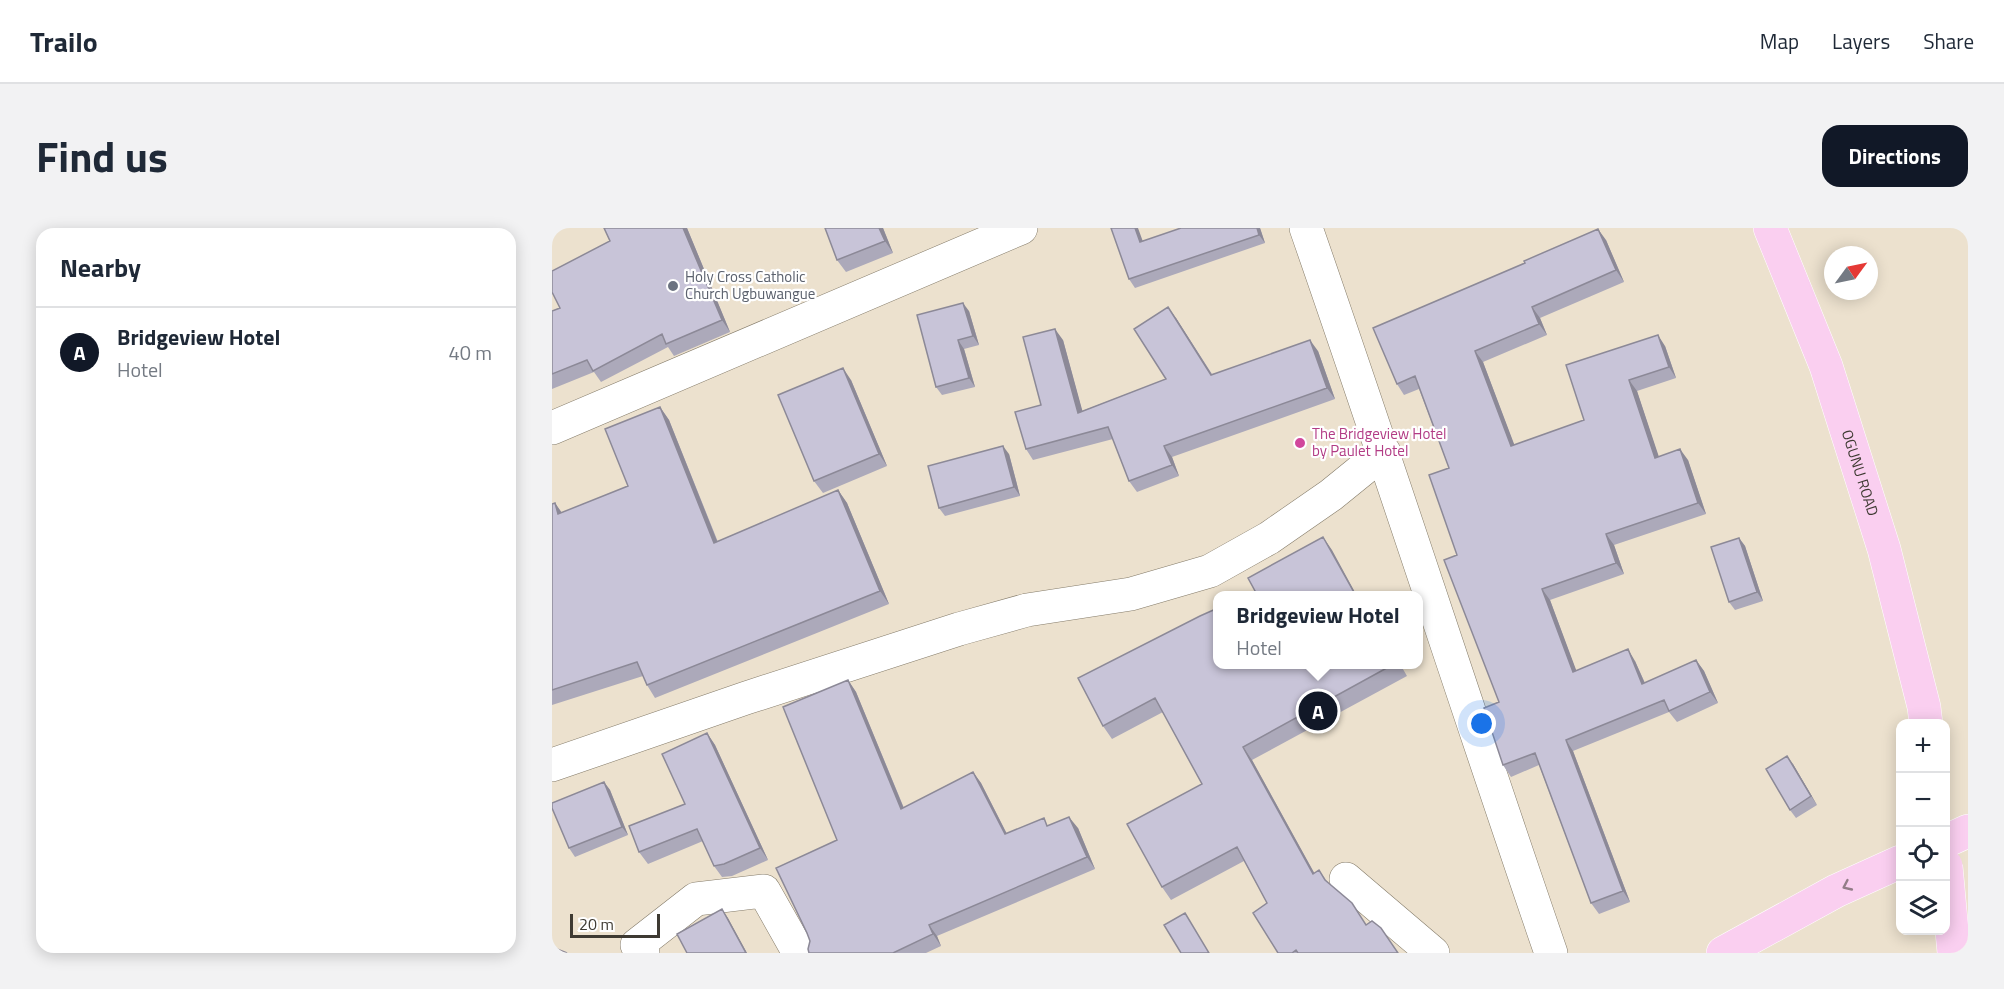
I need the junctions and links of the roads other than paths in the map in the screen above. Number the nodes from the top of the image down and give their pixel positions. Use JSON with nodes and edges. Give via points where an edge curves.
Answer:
{"nodes":[{"id":1,"x":1021,"y":228,"type":"edge"},
{"id":2,"x":1306,"y":228,"type":"edge"},
{"id":3,"x":1770,"y":228,"type":"edge"},
{"id":4,"x":552,"y":428,"type":"edge"},
{"id":5,"x":1384,"y":452,"type":"junction"},
{"id":6,"x":1926,"y":719,"type":"edge"},
{"id":7,"x":552,"y":765,"type":"edge"},
{"id":8,"x":1968,"y":831,"type":"edge"},
{"id":9,"x":1950,"y":839,"type":"edge"},
{"id":10,"x":1896,"y":864,"type":"edge"},
{"id":11,"x":1346,"y":879,"type":"dead end"},
{"id":12,"x":1947,"y":881,"type":"edge"},
{"id":13,"x":1968,"y":944,"type":"edge"},
{"id":14,"x":643,"y":953,"type":"edge"},
{"id":15,"x":799,"y":953,"type":"edge"},
{"id":16,"x":1433,"y":953,"type":"edge"},
{"id":17,"x":1551,"y":953,"type":"edge"},
{"id":18,"x":1723,"y":953,"type":"edge"},
{"id":19,"x":1949,"y":953,"type":"edge"},
{"id":20,"x":1954,"y":953,"type":"edge"}],
"edges":[{"from":1,"to":4,"type":"street"},
{"from":2,"to":5,"type":"street"},
{"from":3,"to":6,"type":"main road","name":"OGUNU ROAD","via":[[1826,366],[1884,549]]},
{"from":5,"to":7,"type":"street","via":[[1269,538],[1210,571],[1131,594],[1027,610],[959,629]]},
{"from":5,"to":17,"type":"street"},
{"from":8,"to":9,"type":"main road"},
{"from":10,"to":18,"type":"main road","one_way":true,"via":[[1836,891]]},
{"from":11,"to":16,"type":"street"},
{"from":12,"to":20,"type":"main road","bridge":true},
{"from":13,"to":19,"type":"main road"},
{"from":14,"to":15,"type":"street","via":[[637,945],[696,899],[764,891]]}]}
